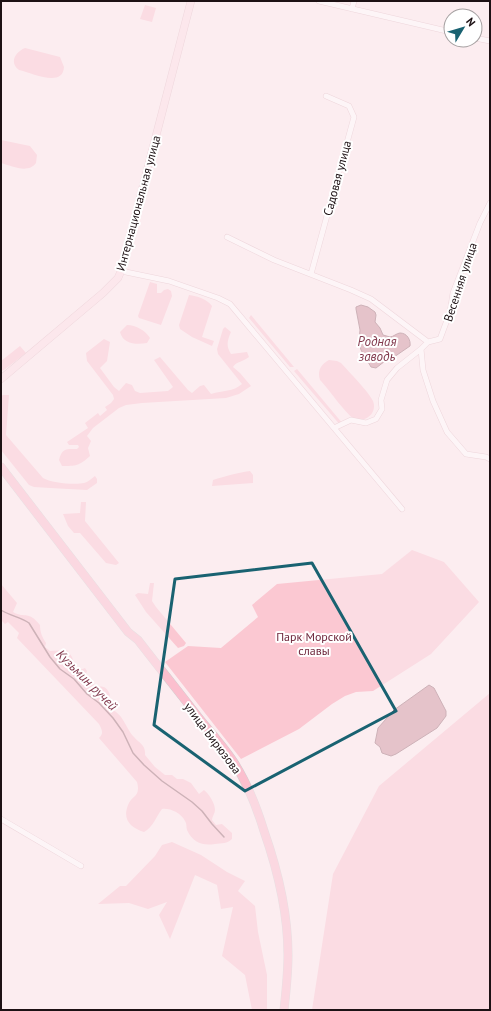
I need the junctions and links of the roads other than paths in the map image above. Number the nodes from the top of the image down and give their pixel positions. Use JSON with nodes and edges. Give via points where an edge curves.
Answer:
{"nodes":[{"id":1,"x":191,"y":1,"type":"edge"},
{"id":2,"x":319,"y":1,"type":"edge"},
{"id":3,"x":354,"y":1,"type":"edge"},
{"id":4,"x":352,"y":9,"type":"junction"},
{"id":5,"x":443,"y":30,"type":"edge"},
{"id":6,"x":326,"y":96,"type":"dead end"},
{"id":7,"x":490,"y":203,"type":"edge"},
{"id":8,"x":227,"y":237,"type":"dead end"},
{"id":9,"x":121,"y":271,"type":"junction"},
{"id":10,"x":311,"y":274,"type":"junction"},
{"id":11,"x":428,"y":342,"type":"junction"},
{"id":12,"x":421,"y":349,"type":"junction"},
{"id":13,"x":1,"y":379,"type":"edge"},
{"id":14,"x":334,"y":428,"type":"junction"},
{"id":15,"x":490,"y":459,"type":"edge"},
{"id":16,"x":1,"y":467,"type":"edge"},
{"id":17,"x":402,"y":509,"type":"dead end"},
{"id":18,"x":1,"y":819,"type":"edge"},
{"id":19,"x":81,"y":866,"type":"dead end"},
{"id":20,"x":285,"y":951,"type":"junction"},
{"id":21,"x":279,"y":1010,"type":"edge"},
{"id":22,"x":284,"y":1010,"type":"edge"}],
"edges":[{"from":1,"to":9,"type":"main road","name":"Интернациональная улица"},
{"from":2,"to":4,"type":"street"},
{"from":3,"to":4,"type":"street"},
{"from":4,"to":5,"type":"street"},
{"from":6,"to":10,"type":"street","name":"Садовая улица","via":[[349,106],[354,117]]},
{"from":7,"to":11,"type":"street","name":"Весенняя улица","via":[[454,293],[440,339]]},
{"from":8,"to":10,"type":"street","via":[[274,260]]},
{"from":9,"to":13,"type":"main road","name":"Интернациональная улица","via":[[118,278],[103,293]]},
{"from":9,"to":14,"type":"street","via":[[176,283],[230,304]]},
{"from":10,"to":11,"type":"street","via":[[371,299]]},
{"from":11,"to":12,"type":"street"},
{"from":12,"to":14,"type":"street","via":[[397,368],[387,380],[381,400],[382,410],[376,420],[366,423],[351,420]]},
{"from":12,"to":15,"type":"street","via":[[423,370],[447,432],[466,454]]},
{"from":14,"to":17,"type":"street"},
{"from":16,"to":20,"type":"main road","name":"улица Бирюзова","via":[[231,768],[244,791],[262,838],[275,884]]},
{"from":18,"to":19,"type":"street"},
{"from":20,"to":21,"type":"main road"},
{"from":20,"to":22,"type":"main road","via":[[287,976]]}]}
